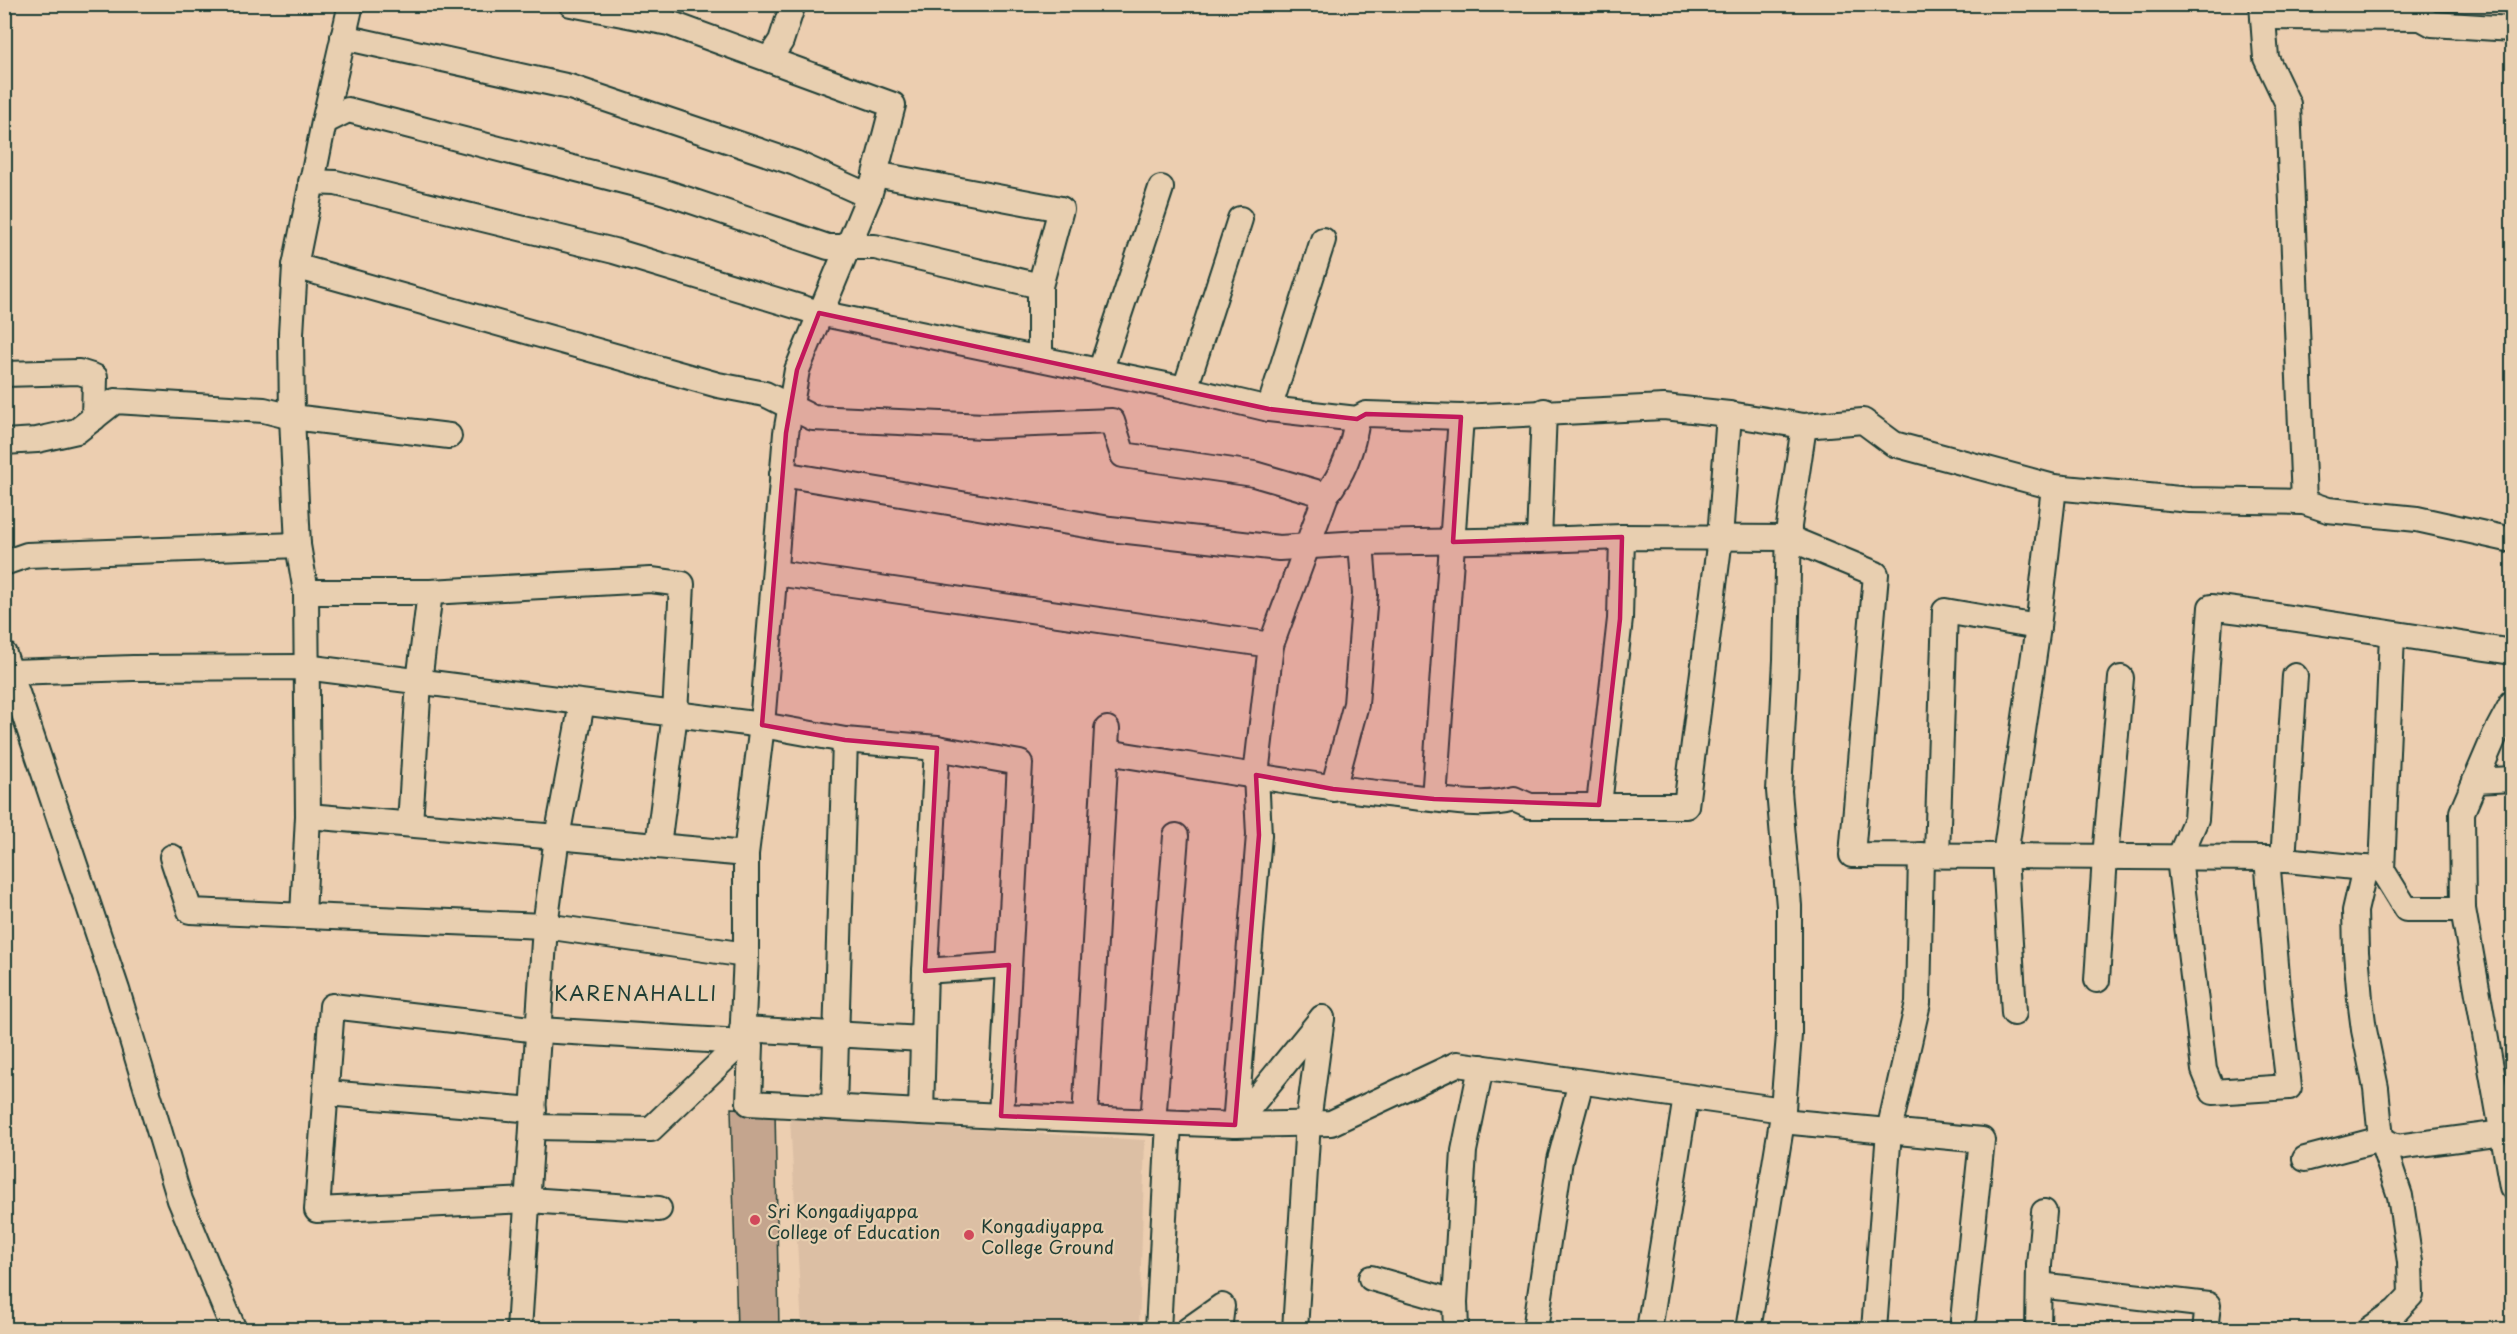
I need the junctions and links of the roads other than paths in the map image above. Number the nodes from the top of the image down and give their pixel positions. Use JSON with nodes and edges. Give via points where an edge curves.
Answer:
{"nodes":[{"id":1,"x":351,"y":4,"type":"edge"},
{"id":2,"x":571,"y":4,"type":"edge"},
{"id":3,"x":793,"y":4,"type":"edge"},
{"id":4,"x":2262,"y":11,"type":"edge"},
{"id":5,"x":2420,"y":11,"type":"edge"},
{"id":6,"x":648,"y":12,"type":"edge"},
{"id":7,"x":2512,"y":29,"type":"edge"},
{"id":8,"x":343,"y":37,"type":"junction"},
{"id":9,"x":769,"y":59,"type":"junction"},
{"id":10,"x":324,"y":122,"type":"junction"},
{"id":11,"x":311,"y":182,"type":"junction"},
{"id":12,"x":872,"y":185,"type":"junction"},
{"id":13,"x":1161,"y":188,"type":"dead end"},
{"id":14,"x":1240,"y":219,"type":"dead end"},
{"id":15,"x":1323,"y":240,"type":"dead end"},
{"id":16,"x":850,"y":247,"type":"junction"},
{"id":17,"x":295,"y":266,"type":"junction"},
{"id":18,"x":1040,"y":286,"type":"junction"},
{"id":19,"x":819,"y":313,"type":"junction"},
{"id":20,"x":1040,"y":358,"type":"junction"},
{"id":21,"x":1101,"y":372,"type":"junction"},
{"id":22,"x":4,"y":374,"type":"edge"},
{"id":23,"x":1185,"y":389,"type":"junction"},
{"id":24,"x":791,"y":406,"type":"junction"},
{"id":25,"x":1269,"y":409,"type":"junction"},
{"id":26,"x":1544,"y":411,"type":"junction"},
{"id":27,"x":1729,"y":414,"type":"junction"},
{"id":28,"x":292,"y":417,"type":"junction"},
{"id":29,"x":1461,"y":417,"type":"junction"},
{"id":30,"x":94,"y":418,"type":"junction"},
{"id":31,"x":1357,"y":419,"type":"junction"},
{"id":32,"x":1804,"y":426,"type":"junction"},
{"id":33,"x":449,"y":436,"type":"dead end"},
{"id":34,"x":4,"y":442,"type":"edge"},
{"id":35,"x":782,"y":474,"type":"junction"},
{"id":36,"x":2054,"y":487,"type":"junction"},
{"id":37,"x":1326,"y":495,"type":"junction"},
{"id":38,"x":2304,"y":502,"type":"junction"},
{"id":39,"x":1622,"y":537,"type":"junction"},
{"id":40,"x":1720,"y":538,"type":"junction"},
{"id":41,"x":1789,"y":538,"type":"junction"},
{"id":42,"x":1539,"y":540,"type":"junction"},
{"id":43,"x":2512,"y":540,"type":"edge"},
{"id":44,"x":1453,"y":542,"type":"junction"},
{"id":45,"x":1361,"y":543,"type":"junction"},
{"id":46,"x":298,"y":545,"type":"junction"},
{"id":47,"x":1307,"y":545,"type":"junction"},
{"id":48,"x":4,"y":563,"type":"edge"},
{"id":49,"x":776,"y":573,"type":"junction"},
{"id":50,"x":306,"y":592,"type":"junction"},
{"id":51,"x":430,"y":592,"type":"junction"},
{"id":52,"x":2038,"y":627,"type":"junction"},
{"id":53,"x":2392,"y":634,"type":"junction"},
{"id":54,"x":1271,"y":645,"type":"junction"},
{"id":55,"x":2512,"y":652,"type":"edge"},
{"id":56,"x":8,"y":663,"type":"edge"},
{"id":57,"x":305,"y":667,"type":"junction"},
{"id":58,"x":2295,"y":676,"type":"dead end"},
{"id":59,"x":2121,"y":678,"type":"dead end"},
{"id":60,"x":419,"y":682,"type":"junction"},
{"id":61,"x":582,"y":703,"type":"junction"},
{"id":62,"x":2512,"y":703,"type":"edge"},
{"id":63,"x":675,"y":714,"type":"junction"},
{"id":64,"x":762,"y":725,"type":"junction"},
{"id":65,"x":845,"y":740,"type":"junction"},
{"id":66,"x":937,"y":748,"type":"junction"},
{"id":67,"x":1256,"y":775,"type":"junction"},
{"id":68,"x":2512,"y":778,"type":"edge"},
{"id":69,"x":2475,"y":781,"type":"junction"},
{"id":70,"x":1333,"y":789,"type":"junction"},
{"id":71,"x":1434,"y":799,"type":"junction"},
{"id":72,"x":1599,"y":805,"type":"junction"},
{"id":73,"x":308,"y":816,"type":"junction"},
{"id":74,"x":410,"y":824,"type":"junction"},
{"id":75,"x":557,"y":837,"type":"junction"},
{"id":76,"x":1176,"y":837,"type":"dead end"},
{"id":77,"x":658,"y":846,"type":"junction"},
{"id":78,"x":746,"y":854,"type":"junction"},
{"id":79,"x":1929,"y":855,"type":"junction"},
{"id":80,"x":2006,"y":856,"type":"junction"},
{"id":81,"x":171,"y":857,"type":"dead end"},
{"id":82,"x":2105,"y":857,"type":"junction"},
{"id":83,"x":2179,"y":858,"type":"junction"},
{"id":84,"x":2275,"y":859,"type":"junction"},
{"id":85,"x":2373,"y":869,"type":"junction"},
{"id":86,"x":2463,"y":909,"type":"junction"},
{"id":87,"x":303,"y":915,"type":"junction"},
{"id":88,"x":545,"y":926,"type":"junction"},
{"id":89,"x":746,"y":955,"type":"junction"},
{"id":90,"x":1009,"y":965,"type":"junction"},
{"id":91,"x":925,"y":971,"type":"junction"},
{"id":92,"x":2097,"y":980,"type":"dead end"},
{"id":93,"x":2014,"y":1013,"type":"dead end"},
{"id":94,"x":539,"y":1030,"type":"junction"},
{"id":95,"x":836,"y":1034,"type":"junction"},
{"id":96,"x":742,"y":1035,"type":"junction"},
{"id":97,"x":923,"y":1039,"type":"junction"},
{"id":98,"x":1481,"y":1067,"type":"junction"},
{"id":99,"x":1581,"y":1082,"type":"junction"},
{"id":100,"x":326,"y":1093,"type":"junction"},
{"id":101,"x":1686,"y":1096,"type":"junction"},
{"id":102,"x":834,"y":1107,"type":"junction"},
{"id":103,"x":921,"y":1112,"type":"junction"},
{"id":104,"x":1000,"y":1116,"type":"junction"},
{"id":105,"x":1782,"y":1116,"type":"junction"},
{"id":106,"x":533,"y":1118,"type":"junction"},
{"id":107,"x":1085,"y":1119,"type":"junction"},
{"id":108,"x":1308,"y":1122,"type":"junction"},
{"id":109,"x":1161,"y":1123,"type":"junction"},
{"id":110,"x":1234,"y":1125,"type":"junction"},
{"id":111,"x":1889,"y":1131,"type":"junction"},
{"id":112,"x":2503,"y":1133,"type":"junction"},
{"id":113,"x":2381,"y":1139,"type":"junction"},
{"id":114,"x":2305,"y":1159,"type":"dead end"},
{"id":115,"x":2512,"y":1187,"type":"edge"},
{"id":116,"x":529,"y":1200,"type":"junction"},
{"id":117,"x":659,"y":1209,"type":"dead end"},
{"id":118,"x":2044,"y":1212,"type":"dead end"},
{"id":119,"x":1371,"y":1278,"type":"dead end"},
{"id":120,"x":2039,"y":1285,"type":"junction"},
{"id":121,"x":1455,"y":1302,"type":"junction"},
{"id":122,"x":234,"y":1329,"type":"edge"},
{"id":123,"x":519,"y":1329,"type":"edge"},
{"id":124,"x":1158,"y":1329,"type":"edge"},
{"id":125,"x":1188,"y":1329,"type":"edge"},
{"id":126,"x":1219,"y":1329,"type":"edge"},
{"id":127,"x":1295,"y":1329,"type":"edge"},
{"id":128,"x":1456,"y":1329,"type":"edge"},
{"id":129,"x":1535,"y":1329,"type":"edge"},
{"id":130,"x":1649,"y":1329,"type":"edge"},
{"id":131,"x":1748,"y":1329,"type":"edge"},
{"id":132,"x":1874,"y":1329,"type":"edge"},
{"id":133,"x":1962,"y":1329,"type":"edge"},
{"id":134,"x":2038,"y":1329,"type":"edge"},
{"id":135,"x":2205,"y":1329,"type":"edge"},
{"id":136,"x":2369,"y":1329,"type":"edge"}],
"edges":[{"from":1,"to":8,"type":"street"},
{"from":2,"to":6,"type":"street"},
{"from":3,"to":9,"type":"street","via":[[781,40]]},
{"from":4,"to":5,"type":"street"},
{"from":4,"to":38,"type":"street","via":[[2266,58],[2288,104]]},
{"from":5,"to":7,"type":"street","via":[[2432,24]]},
{"from":6,"to":9,"type":"street"},
{"from":8,"to":10,"type":"street"},
{"from":8,"to":12,"type":"street","via":[[570,87]]},
{"from":9,"to":12,"type":"street","via":[[893,105]]},
{"from":10,"to":11,"type":"street"},
{"from":10,"to":16,"type":"street","via":[[348,110],[663,191],[828,247]]},
{"from":11,"to":17,"type":"street"},
{"from":11,"to":19,"type":"street","via":[[336,183],[615,251]]},
{"from":12,"to":16,"type":"street"},
{"from":12,"to":18,"type":"street","via":[[1061,209]]},
{"from":13,"to":21,"type":"street"},
{"from":14,"to":23,"type":"street"},
{"from":15,"to":25,"type":"street"},
{"from":16,"to":18,"type":"street","via":[[875,247]]},
{"from":16,"to":19,"type":"street"},
{"from":17,"to":24,"type":"street","via":[[718,385],[765,394]]},
{"from":17,"to":28,"type":"street"},
{"from":18,"to":20,"type":"street"},
{"from":19,"to":20,"type":"street"},
{"from":19,"to":24,"type":"street","via":[[797,370]]},
{"from":20,"to":21,"type":"street"},
{"from":21,"to":23,"type":"street"},
{"from":22,"to":30,"type":"street","via":[[79,372],[95,377]]},
{"from":23,"to":25,"type":"street"},
{"from":24,"to":35,"type":"street"},
{"from":24,"to":37,"type":"street","via":[[813,418],[984,426],[1112,421],[1123,455],[1249,473]]},
{"from":25,"to":31,"type":"street"},
{"from":26,"to":27,"type":"street","via":[[1664,407]]},
{"from":26,"to":29,"type":"street"},
{"from":26,"to":42,"type":"street"},
{"from":27,"to":32,"type":"street"},
{"from":27,"to":40,"type":"street"},
{"from":28,"to":30,"type":"street","via":[[264,410],[116,401]]},
{"from":28,"to":33,"type":"street"},
{"from":28,"to":46,"type":"street"},
{"from":29,"to":31,"type":"street","via":[[1366,414]]},
{"from":29,"to":44,"type":"street"},
{"from":30,"to":34,"type":"street","via":[[77,431],[37,441]]},
{"from":31,"to":37,"type":"street","via":[[1354,442],[1338,481]]},
{"from":32,"to":36,"type":"street","via":[[1863,421],[1894,444]]},
{"from":32,"to":41,"type":"street"},
{"from":35,"to":47,"type":"street","via":[[1110,529],[1279,548]]},
{"from":35,"to":49,"type":"street"},
{"from":36,"to":38,"type":"street","via":[[2190,500]]},
{"from":36,"to":52,"type":"street"},
{"from":37,"to":47,"type":"street"},
{"from":38,"to":43,"type":"street","via":[[2328,510],[2417,519]]},
{"from":39,"to":40,"type":"street"},
{"from":39,"to":42,"type":"street"},
{"from":39,"to":72,"type":"street","via":[[1620,619]]},
{"from":40,"to":41,"type":"street"},
{"from":40,"to":72,"type":"street","via":[[1686,806]]},
{"from":41,"to":79,"type":"street","via":[[1876,574],[1852,855]]},
{"from":41,"to":105,"type":"street","via":[[1779,791],[1790,906],[1789,1035]]},
{"from":42,"to":44,"type":"street"},
{"from":44,"to":45,"type":"street"},
{"from":44,"to":71,"type":"street"},
{"from":45,"to":47,"type":"street"},
{"from":45,"to":70,"type":"street","via":[[1365,594],[1356,704]]},
{"from":46,"to":48,"type":"street","via":[[27,555]]},
{"from":46,"to":50,"type":"street"},
{"from":47,"to":54,"type":"street"},
{"from":49,"to":54,"type":"street"},
{"from":49,"to":64,"type":"street"},
{"from":50,"to":51,"type":"street"},
{"from":50,"to":57,"type":"street"},
{"from":51,"to":60,"type":"street"},
{"from":51,"to":63,"type":"street","via":[[651,580],[682,584]]},
{"from":52,"to":79,"type":"street","via":[[1945,611]]},
{"from":52,"to":80,"type":"street"},
{"from":53,"to":55,"type":"street"},
{"from":53,"to":83,"type":"street","via":[[2211,607],[2196,819]]},
{"from":53,"to":85,"type":"street"},
{"from":54,"to":67,"type":"street"},
{"from":56,"to":57,"type":"street","via":[[133,668]]},
{"from":56,"to":122,"type":"street","via":[[117,990],[180,1200]]},
{"from":57,"to":60,"type":"street"},
{"from":57,"to":73,"type":"street"},
{"from":58,"to":84,"type":"street"},
{"from":59,"to":82,"type":"street"},
{"from":60,"to":61,"type":"street"},
{"from":60,"to":74,"type":"street"},
{"from":61,"to":63,"type":"street"},
{"from":61,"to":75,"type":"street"},
{"from":62,"to":69,"type":"street"},
{"from":63,"to":64,"type":"street"},
{"from":63,"to":77,"type":"street"},
{"from":64,"to":65,"type":"street"},
{"from":64,"to":78,"type":"street"},
{"from":65,"to":66,"type":"street"},
{"from":65,"to":95,"type":"street"},
{"from":66,"to":90,"type":"street","via":[[1020,763]]},
{"from":66,"to":91,"type":"street"},
{"from":67,"to":70,"type":"street"},
{"from":67,"to":107,"type":"street","via":[[1107,741]]},
{"from":67,"to":110,"type":"street","via":[[1259,835]]},
{"from":68,"to":69,"type":"street"},
{"from":69,"to":86,"type":"street","via":[[2462,812]]},
{"from":70,"to":71,"type":"street"},
{"from":71,"to":72,"type":"street","via":[[1497,804],[1514,799],[1530,806]]},
{"from":73,"to":74,"type":"street"},
{"from":73,"to":87,"type":"street"},
{"from":74,"to":75,"type":"street"},
{"from":75,"to":77,"type":"street"},
{"from":75,"to":88,"type":"street"},
{"from":76,"to":109,"type":"street"},
{"from":77,"to":78,"type":"street"},
{"from":78,"to":89,"type":"street"},
{"from":79,"to":80,"type":"street"},
{"from":79,"to":111,"type":"street","via":[[1918,1003]]},
{"from":80,"to":82,"type":"street"},
{"from":80,"to":93,"type":"street"},
{"from":81,"to":87,"type":"street","via":[[190,911]]},
{"from":82,"to":83,"type":"street"},
{"from":82,"to":92,"type":"street"},
{"from":83,"to":84,"type":"street"},
{"from":83,"to":84,"type":"street","via":[[2204,1070],[2213,1092],[2289,1087],[2280,1012]]},
{"from":84,"to":85,"type":"street"},
{"from":85,"to":86,"type":"street","via":[[2406,909]]},
{"from":85,"to":113,"type":"street","via":[[2355,911],[2356,952]]},
{"from":86,"to":112,"type":"street"},
{"from":87,"to":88,"type":"street"},
{"from":88,"to":89,"type":"street"},
{"from":88,"to":94,"type":"street"},
{"from":89,"to":96,"type":"street"},
{"from":90,"to":91,"type":"street"},
{"from":90,"to":104,"type":"street"},
{"from":91,"to":97,"type":"street"},
{"from":94,"to":96,"type":"street"},
{"from":94,"to":100,"type":"street","via":[[332,1006]]},
{"from":94,"to":106,"type":"street"},
{"from":95,"to":96,"type":"street"},
{"from":95,"to":97,"type":"street"},
{"from":95,"to":102,"type":"street"},
{"from":96,"to":102,"type":"street","via":[[751,1045],[749,1103]]},
{"from":96,"to":106,"type":"street","via":[[651,1130]]},
{"from":97,"to":103,"type":"street"},
{"from":98,"to":99,"type":"street"},
{"from":98,"to":108,"type":"street","via":[[1457,1064],[1331,1123]]},
{"from":98,"to":121,"type":"street","via":[[1464,1151]]},
{"from":99,"to":101,"type":"street"},
{"from":99,"to":129,"type":"street","via":[[1560,1160]]},
{"from":100,"to":106,"type":"street"},
{"from":100,"to":116,"type":"street","via":[[317,1210]]},
{"from":101,"to":105,"type":"street"},
{"from":101,"to":130,"type":"street"},
{"from":102,"to":103,"type":"street"},
{"from":103,"to":104,"type":"street"},
{"from":104,"to":107,"type":"street"},
{"from":105,"to":111,"type":"street"},
{"from":105,"to":131,"type":"street"},
{"from":106,"to":116,"type":"street"},
{"from":107,"to":109,"type":"street"},
{"from":108,"to":110,"type":"street"},
{"from":108,"to":110,"type":"street","via":[[1322,1018]]},
{"from":108,"to":127,"type":"street"},
{"from":109,"to":110,"type":"street"},
{"from":109,"to":124,"type":"street"},
{"from":111,"to":132,"type":"street"},
{"from":111,"to":133,"type":"street","via":[[1982,1140]]},
{"from":112,"to":113,"type":"street","via":[[2397,1148]]},
{"from":112,"to":115,"type":"street"},
{"from":113,"to":114,"type":"street"},
{"from":113,"to":136,"type":"street","via":[[2400,1196],[2411,1295]]},
{"from":116,"to":117,"type":"street"},
{"from":116,"to":123,"type":"street"},
{"from":118,"to":120,"type":"street"},
{"from":119,"to":121,"type":"street"},
{"from":120,"to":134,"type":"street"},
{"from":120,"to":135,"type":"street","via":[[2208,1305]]},
{"from":121,"to":128,"type":"street"},
{"from":125,"to":126,"type":"street","via":[[1222,1306]]}]}
